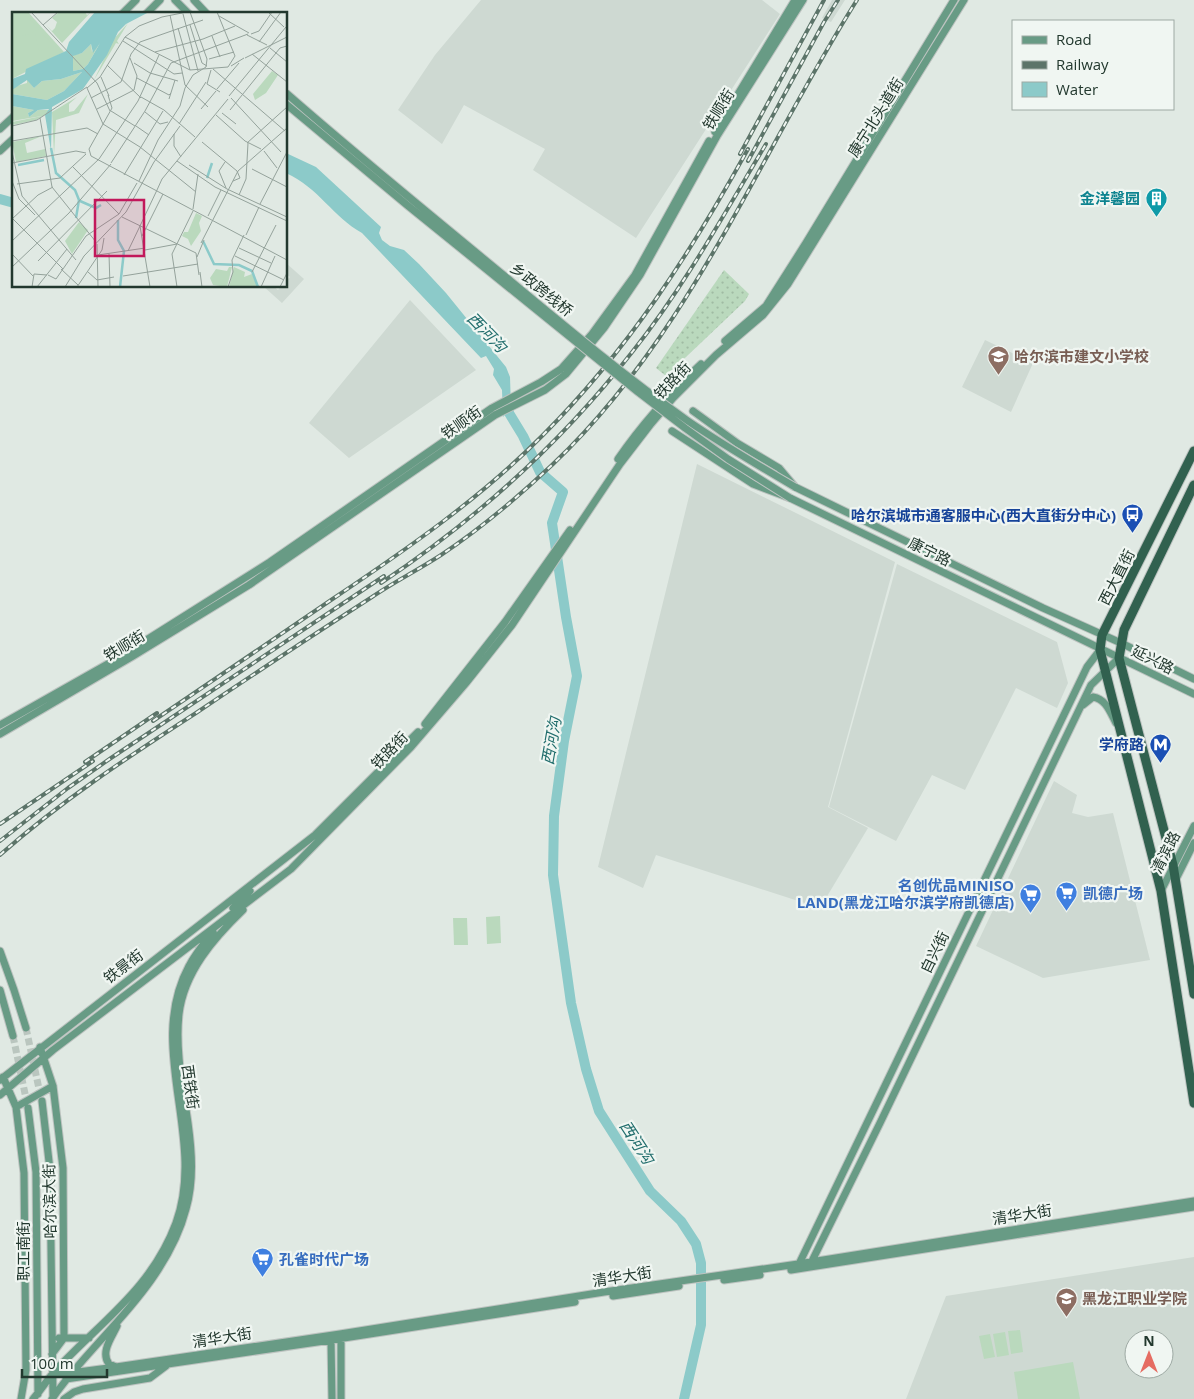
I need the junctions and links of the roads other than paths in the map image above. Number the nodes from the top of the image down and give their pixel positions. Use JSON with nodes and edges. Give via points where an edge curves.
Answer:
{"nodes":[{"id":1,"x":136,"y":0,"type":"edge"},
{"id":2,"x":160,"y":0,"type":"edge"},
{"id":3,"x":176,"y":0,"type":"edge"},
{"id":4,"x":194,"y":0,"type":"edge"},
{"id":5,"x":796,"y":0,"type":"edge"},
{"id":6,"x":803,"y":0,"type":"edge"},
{"id":7,"x":954,"y":0,"type":"edge"},
{"id":8,"x":964,"y":0,"type":"edge"},
{"id":9,"x":124,"y":12,"type":"edge"},
{"id":10,"x":148,"y":12,"type":"edge"},
{"id":11,"x":187,"y":12,"type":"edge"},
{"id":12,"x":205,"y":12,"type":"edge"},
{"id":13,"x":288,"y":95,"type":"edge"},
{"id":14,"x":288,"y":106,"type":"edge"},
{"id":15,"x":12,"y":118,"type":"edge"},
{"id":16,"x":0,"y":129,"type":"edge"},
{"id":17,"x":12,"y":140,"type":"edge"},
{"id":18,"x":0,"y":151,"type":"edge"},
{"id":19,"x":807,"y":248,"type":"junction"},
{"id":20,"x":694,"y":411,"type":"dead end"},
{"id":21,"x":672,"y":431,"type":"dead end"},
{"id":22,"x":1194,"y":452,"type":"edge"},
{"id":23,"x":1194,"y":485,"type":"edge"},
{"id":24,"x":795,"y":487,"type":"junction"},
{"id":25,"x":790,"y":498,"type":"junction"},
{"id":26,"x":547,"y":568,"type":"junction"},
{"id":27,"x":1102,"y":635,"type":"junction"},
{"id":28,"x":1121,"y":643,"type":"junction"},
{"id":29,"x":1100,"y":650,"type":"junction"},
{"id":30,"x":1119,"y":658,"type":"junction"},
{"id":31,"x":1104,"y":672,"type":"junction"},
{"id":32,"x":1194,"y":679,"type":"edge"},
{"id":33,"x":1194,"y":694,"type":"edge"},
{"id":34,"x":1078,"y":712,"type":"junction"},
{"id":35,"x":0,"y":725,"type":"edge"},
{"id":36,"x":1119,"y":729,"type":"junction"},
{"id":37,"x":0,"y":734,"type":"edge"},
{"id":38,"x":1194,"y":826,"type":"edge"},
{"id":39,"x":1194,"y":843,"type":"edge"},
{"id":40,"x":1173,"y":868,"type":"junction"},
{"id":41,"x":264,"y":875,"type":"junction"},
{"id":42,"x":1175,"y":881,"type":"junction"},
{"id":43,"x":265,"y":889,"type":"junction"},
{"id":44,"x":1161,"y":891,"type":"junction"},
{"id":45,"x":220,"y":923,"type":"junction"},
{"id":46,"x":0,"y":951,"type":"edge"},
{"id":47,"x":0,"y":990,"type":"edge"},
{"id":48,"x":1194,"y":994,"type":"edge"},
{"id":49,"x":26,"y":1028,"type":"tunnel mouth"},
{"id":50,"x":14,"y":1036,"type":"tunnel mouth"},
{"id":51,"x":40,"y":1048,"type":"junction"},
{"id":52,"x":43,"y":1058,"type":"junction"},
{"id":53,"x":1,"y":1078,"type":"edge"},
{"id":54,"x":53,"y":1086,"type":"junction"},
{"id":55,"x":8,"y":1089,"type":"junction"},
{"id":56,"x":0,"y":1095,"type":"edge"},
{"id":57,"x":42,"y":1101,"type":"tunnel mouth"},
{"id":58,"x":1194,"y":1103,"type":"edge"},
{"id":59,"x":16,"y":1107,"type":"junction"},
{"id":60,"x":28,"y":1108,"type":"tunnel mouth"},
{"id":61,"x":1194,"y":1201,"type":"edge"},
{"id":62,"x":1194,"y":1207,"type":"edge"},
{"id":63,"x":810,"y":1265,"type":"junction"},
{"id":64,"x":798,"y":1267,"type":"junction"},
{"id":65,"x":648,"y":1288,"type":"junction"},
{"id":66,"x":121,"y":1315,"type":"junction"},
{"id":67,"x":53,"y":1338,"type":"junction"},
{"id":68,"x":64,"y":1338,"type":"junction"},
{"id":69,"x":89,"y":1338,"type":"junction"},
{"id":70,"x":340,"y":1339,"type":"junction"},
{"id":71,"x":331,"y":1340,"type":"junction"},
{"id":72,"x":52,"y":1354,"type":"junction"},
{"id":73,"x":169,"y":1365,"type":"junction"},
{"id":74,"x":116,"y":1367,"type":"junction"},
{"id":75,"x":54,"y":1373,"type":"junction"},
{"id":76,"x":71,"y":1373,"type":"junction"},
{"id":77,"x":66,"y":1380,"type":"junction"},
{"id":78,"x":36,"y":1397,"type":"edge"},
{"id":79,"x":53,"y":1398,"type":"edge"},
{"id":80,"x":21,"y":1399,"type":"edge"},
{"id":81,"x":64,"y":1399,"type":"edge"},
{"id":82,"x":332,"y":1399,"type":"edge"},
{"id":83,"x":341,"y":1399,"type":"edge"}],
"edges":[{"from":1,"to":9,"type":"main road"},
{"from":2,"to":10,"type":"main road"},
{"from":3,"to":11,"type":"main road"},
{"from":4,"to":12,"type":"main road"},
{"from":5,"to":35,"type":"main road","name":"铁顺街","via":[[713,135],[635,274],[561,370],[492,408],[270,562],[112,662]]},
{"from":6,"to":37,"type":"main road","name":"铁顺街","via":[[717,136],[640,275],[604,328],[566,374],[545,390],[494,415],[249,585]]},
{"from":7,"to":19,"type":"main road","name":"康宁北头道街"},
{"from":8,"to":19,"type":"main road","name":"康宁北头道街"},
{"from":13,"to":24,"type":"main road","name":"乡政跨线桥","bridge":true,"via":[[644,388],[732,450]]},
{"from":14,"to":25,"type":"main road","bridge":true,"via":[[623,380],[714,448]]},
{"from":15,"to":16,"type":"main road"},
{"from":17,"to":18,"type":"main road"},
{"from":19,"to":26,"type":"main road","name":"铁路街","via":[[766,306],[706,358],[645,423]]},
{"from":20,"to":24,"type":"main road","name":"康宁路","via":[[737,443],[779,468]]},
{"from":21,"to":25,"type":"main road","name":"康宁路","via":[[753,484]]},
{"from":22,"to":27,"type":"highway","name":"西大直街"},
{"from":23,"to":28,"type":"highway","name":"西大直街","via":[[1124,630]]},
{"from":24,"to":27,"type":"main road","name":"康宁路"},
{"from":25,"to":29,"type":"main road","name":"康宁路"},
{"from":26,"to":41,"type":"main road","name":"铁路街","via":[[417,734],[314,835]]},
{"from":26,"to":43,"type":"main road","name":"铁路街","via":[[512,625],[411,747],[291,869]]},
{"from":27,"to":28,"type":"main road","name":"延兴路"},
{"from":27,"to":29,"type":"highway"},
{"from":28,"to":30,"type":"highway"},
{"from":28,"to":32,"type":"main road","name":"延兴路"},
{"from":29,"to":30,"type":"main road","name":"延兴路"},
{"from":29,"to":31,"type":"highway"},
{"from":29,"to":64,"type":"main road","name":"自兴街","via":[[1087,667]]},
{"from":30,"to":31,"type":"main road","name":"自兴街"},
{"from":30,"to":33,"type":"main road","name":"延兴路"},
{"from":30,"to":40,"type":"highway"},
{"from":31,"to":34,"type":"main road","name":"自兴街","via":[[1091,685]]},
{"from":31,"to":36,"type":"highway"},
{"from":34,"to":36,"type":"main road","via":[[1086,701],[1092,697],[1099,698],[1106,704]]},
{"from":34,"to":63,"type":"main road","name":"自兴街"},
{"from":36,"to":44,"type":"highway"},
{"from":38,"to":40,"type":"main road","name":"清滨路"},
{"from":39,"to":42,"type":"main road","name":"清滨路"},
{"from":40,"to":42,"type":"highway"},
{"from":40,"to":44,"type":"main road","name":"清滨路"},
{"from":41,"to":45,"type":"main road","name":"西铁街"},
{"from":41,"to":51,"type":"main road","name":"铁景街"},
{"from":42,"to":48,"type":"highway"},
{"from":43,"to":45,"type":"main road","name":"铁路街"},
{"from":43,"to":66,"type":"main road","name":"西铁街","via":[[216,939],[185,987],[179,1012],[178,1042],[191,1155],[187,1208],[163,1261]]},
{"from":44,"to":58,"type":"highway"},
{"from":45,"to":52,"type":"main road","name":"铁景街"},
{"from":45,"to":66,"type":"main road","name":"西铁街","via":[[189,966],[174,1010],[172,1048],[186,1160],[181,1207],[156,1262]]},
{"from":46,"to":49,"type":"main road"},
{"from":47,"to":50,"type":"main road"},
{"from":51,"to":52,"type":"main road","name":"哈尔滨大街"},
{"from":51,"to":53,"type":"main road","name":"铁景街"},
{"from":52,"to":54,"type":"main road","name":"哈尔滨大街"},
{"from":52,"to":55,"type":"main road","name":"铁景街"},
{"from":53,"to":55,"type":"main road","name":"哈尔滨大街"},
{"from":54,"to":59,"type":"main road"},
{"from":54,"to":68,"type":"main road","name":"哈尔滨大街","via":[[63,1168]]},
{"from":55,"to":56,"type":"main road","name":"铁景街"},
{"from":55,"to":59,"type":"main road","name":"哈尔滨大街"},
{"from":57,"to":67,"type":"main road","name":"职工南街","via":[[50,1170]]},
{"from":59,"to":80,"type":"main road","name":"哈尔滨大街","via":[[24,1173],[26,1370]]},
{"from":60,"to":78,"type":"main road","name":"职工南街","via":[[36,1172]]},
{"from":61,"to":63,"type":"main road","name":"清华大街"},
{"from":62,"to":63,"type":"main road","name":"清华大街"},
{"from":63,"to":64,"type":"main road","name":"清华大街"},
{"from":64,"to":65,"type":"main road","name":"清华大街"},
{"from":65,"to":70,"type":"main road","name":"清华大街"},
{"from":65,"to":74,"type":"main road","name":"清华大街"},
{"from":66,"to":69,"type":"main road"},
{"from":66,"to":74,"type":"main road","via":[[105,1356],[108,1364]]},
{"from":66,"to":76,"type":"main road"},
{"from":67,"to":68,"type":"main road"},
{"from":67,"to":72,"type":"main road","name":"职工南街"},
{"from":68,"to":69,"type":"main road"},
{"from":68,"to":72,"type":"main road"},
{"from":69,"to":75,"type":"main road"},
{"from":70,"to":71,"type":"main road","name":"清华大街"},
{"from":70,"to":83,"type":"main road"},
{"from":71,"to":73,"type":"main road","name":"清华大街"},
{"from":71,"to":82,"type":"main road"},
{"from":72,"to":75,"type":"main road","name":"职工南街"},
{"from":73,"to":77,"type":"main road","name":"清华大街"},
{"from":73,"to":81,"type":"main road","via":[[150,1378],[83,1389]]},
{"from":74,"to":76,"type":"main road","name":"清华大街"},
{"from":75,"to":76,"type":"main road","name":"清华大街"},
{"from":75,"to":78,"type":"main road"},
{"from":75,"to":79,"type":"main road","name":"职工南街"},
{"from":76,"to":77,"type":"main road"},
{"from":77,"to":79,"type":"main road"}]}
